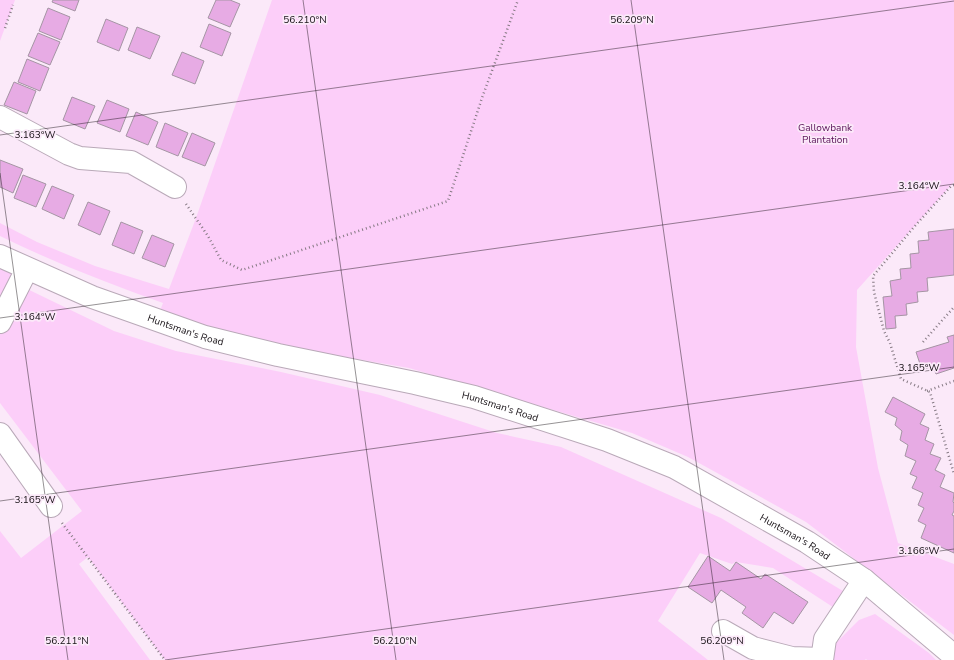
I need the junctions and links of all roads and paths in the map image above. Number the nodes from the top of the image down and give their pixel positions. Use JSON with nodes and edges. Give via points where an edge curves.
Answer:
{"nodes":[{"id":1,"x":518,"y":0,"type":"edge"},
{"id":2,"x":14,"y":5,"type":"dead end"},
{"id":3,"x":5,"y":28,"type":"dead end"},
{"id":4,"x":0,"y":117,"type":"edge"},
{"id":5,"x":954,"y":185,"type":"edge"},
{"id":6,"x":175,"y":187,"type":"joint"},
{"id":7,"x":0,"y":256,"type":"edge"},
{"id":8,"x":27,"y":269,"type":"junction"},
{"id":9,"x":954,"y":307,"type":"edge"},
{"id":10,"x":0,"y":322,"type":"edge"},
{"id":11,"x":923,"y":342,"type":"dead end"},
{"id":12,"x":954,"y":381,"type":"edge"},
{"id":13,"x":927,"y":390,"type":"junction"},
{"id":14,"x":0,"y":434,"type":"edge"},
{"id":15,"x":954,"y":474,"type":"edge"},
{"id":16,"x":51,"y":506,"type":"joint"},
{"id":17,"x":864,"y":580,"type":"junction"},
{"id":18,"x":723,"y":631,"type":"dead end"},
{"id":19,"x":954,"y":656,"type":"edge"},
{"id":20,"x":165,"y":660,"type":"edge"},
{"id":21,"x":822,"y":660,"type":"edge"}],
"edges":[{"from":1,"to":6,"type":"path","via":[[448,201],[242,270],[221,260]]},
{"from":2,"to":3,"type":"path"},
{"from":4,"to":6,"type":"street","via":[[69,154],[80,158],[130,162]]},
{"from":5,"to":13,"type":"path","via":[[950,186],[873,276],[874,292],[884,331],[901,379]]},
{"from":7,"to":8,"type":"street","name":"Huntsman's Road"},
{"from":8,"to":10,"type":"street"},
{"from":8,"to":17,"type":"street","name":"Huntsman's Road","via":[[92,298],[204,337],[474,397],[607,440],[674,467],[807,542]]},
{"from":9,"to":11,"type":"path"},
{"from":12,"to":13,"type":"path"},
{"from":13,"to":15,"type":"path","via":[[930,392]]},
{"from":14,"to":16,"type":"street"},
{"from":16,"to":20,"type":"path"},
{"from":17,"to":19,"type":"street","name":"Huntsman's Road"},
{"from":17,"to":21,"type":"street","via":[[825,639]]},
{"from":18,"to":21,"type":"street","via":[[753,648],[792,658]]}]}
